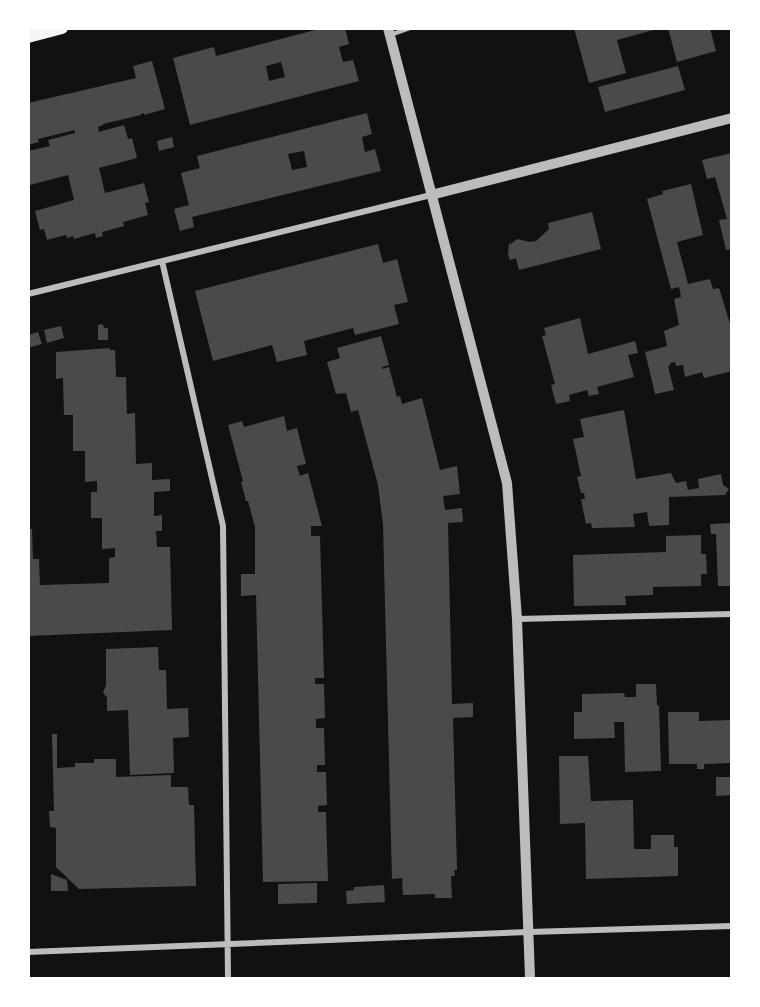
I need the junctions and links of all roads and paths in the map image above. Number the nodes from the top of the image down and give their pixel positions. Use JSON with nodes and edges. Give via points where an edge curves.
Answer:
{"nodes":[{"id":1,"x":62,"y":28,"type":"edge"},
{"id":2,"x":410,"y":28,"type":"edge"},
{"id":3,"x":388,"y":32,"type":"edge"},
{"id":4,"x":28,"y":37,"type":"edge"},
{"id":5,"x":732,"y":118,"type":"edge"},
{"id":6,"x":431,"y":195,"type":"junction"},
{"id":7,"x":162,"y":261,"type":"junction"},
{"id":8,"x":28,"y":294,"type":"edge"},
{"id":9,"x":732,"y":614,"type":"edge"},
{"id":10,"x":517,"y":619,"type":"junction"},
{"id":11,"x":732,"y":926,"type":"edge"},
{"id":12,"x":528,"y":932,"type":"junction"},
{"id":13,"x":227,"y":945,"type":"junction"},
{"id":14,"x":28,"y":952,"type":"edge"},
{"id":15,"x":228,"y":978,"type":"edge"},
{"id":16,"x":530,"y":978,"type":"edge"}],
"edges":[{"from":1,"to":4,"type":"main road"},
{"from":2,"to":3,"type":"lane"},
{"from":3,"to":6,"type":"street"},
{"from":5,"to":6,"type":"street"},
{"from":6,"to":7,"type":"street"},
{"from":6,"to":10,"type":"street","via":[[507,483]]},
{"from":7,"to":8,"type":"street"},
{"from":7,"to":13,"type":"street","via":[[223,526]]},
{"from":9,"to":10,"type":"street"},
{"from":10,"to":12,"type":"street"},
{"from":11,"to":12,"type":"street"},
{"from":12,"to":13,"type":"street"},
{"from":12,"to":16,"type":"street"},
{"from":13,"to":14,"type":"street"},
{"from":13,"to":15,"type":"street"}]}
